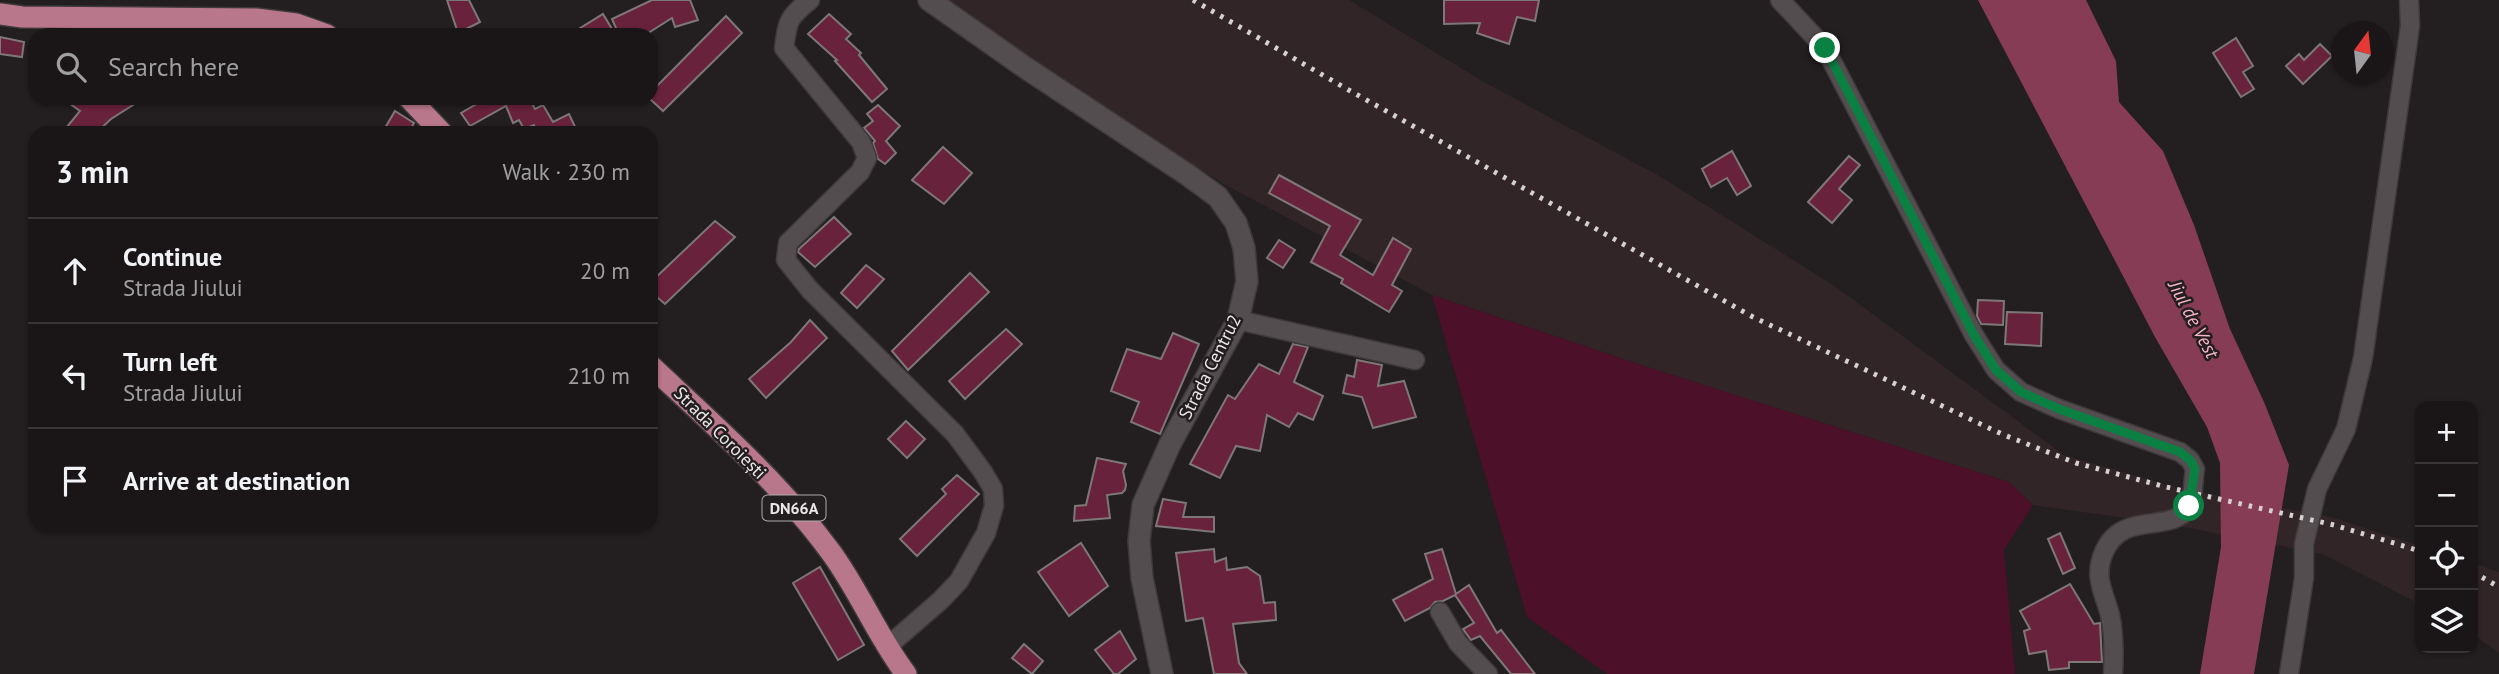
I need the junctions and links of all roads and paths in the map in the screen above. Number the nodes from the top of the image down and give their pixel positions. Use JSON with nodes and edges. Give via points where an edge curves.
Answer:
{"nodes":[{"id":1,"x":810,"y":0,"type":"edge"},
{"id":2,"x":929,"y":0,"type":"edge"},
{"id":3,"x":1780,"y":0,"type":"edge"},
{"id":4,"x":2409,"y":0,"type":"edge"},
{"id":5,"x":0,"y":14,"type":"edge"},
{"id":6,"x":307,"y":28,"type":"edge"},
{"id":7,"x":416,"y":105,"type":"edge"},
{"id":8,"x":435,"y":126,"type":"edge"},
{"id":9,"x":1238,"y":320,"type":"junction"},
{"id":10,"x":1415,"y":360,"type":"dead end"},
{"id":11,"x":658,"y":373,"type":"edge"},
{"id":12,"x":1440,"y":612,"type":"dead end"},
{"id":13,"x":888,"y":646,"type":"junction"},
{"id":14,"x":906,"y":674,"type":"edge"},
{"id":15,"x":1162,"y":674,"type":"edge"},
{"id":16,"x":1488,"y":674,"type":"edge"},
{"id":17,"x":2113,"y":674,"type":"edge"},
{"id":18,"x":2289,"y":674,"type":"edge"}],
"edges":[{"from":1,"to":13,"type":"street","via":[[788,23],[784,48],[861,142],[867,158],[860,172],[788,243],[786,260],[810,290],[955,434],[993,489],[994,506],[986,533],[959,581]]},
{"from":2,"to":9,"type":"street","name":"Strada Centru2","via":[[1218,197],[1236,223],[1244,248],[1247,281]]},
{"from":3,"to":17,"type":"street","via":[[1825,48],[1996,370],[2021,392],[2180,452],[2195,469],[2189,506],[2170,520],[2116,533],[2103,554],[2099,584],[2110,617]]},
{"from":4,"to":18,"type":"street","via":[[2410,26],[2363,358],[2346,429],[2317,489],[2304,544],[2304,578]]},
{"from":5,"to":6,"type":"main road","via":[[256,19]]},
{"from":7,"to":8,"type":"main road"},
{"from":9,"to":10,"type":"street"},
{"from":9,"to":15,"type":"street","name":"Strada Centru2","via":[[1170,444],[1143,505],[1139,541],[1142,579]]},
{"from":11,"to":13,"type":"main road","name":"Strada Coroiești","number":"DN66A","via":[[802,517],[851,581]]},
{"from":12,"to":16,"type":"street","via":[[1458,643]]},
{"from":13,"to":14,"type":"main road","name":"Strada Coroiești","number":"DN66A"}]}
